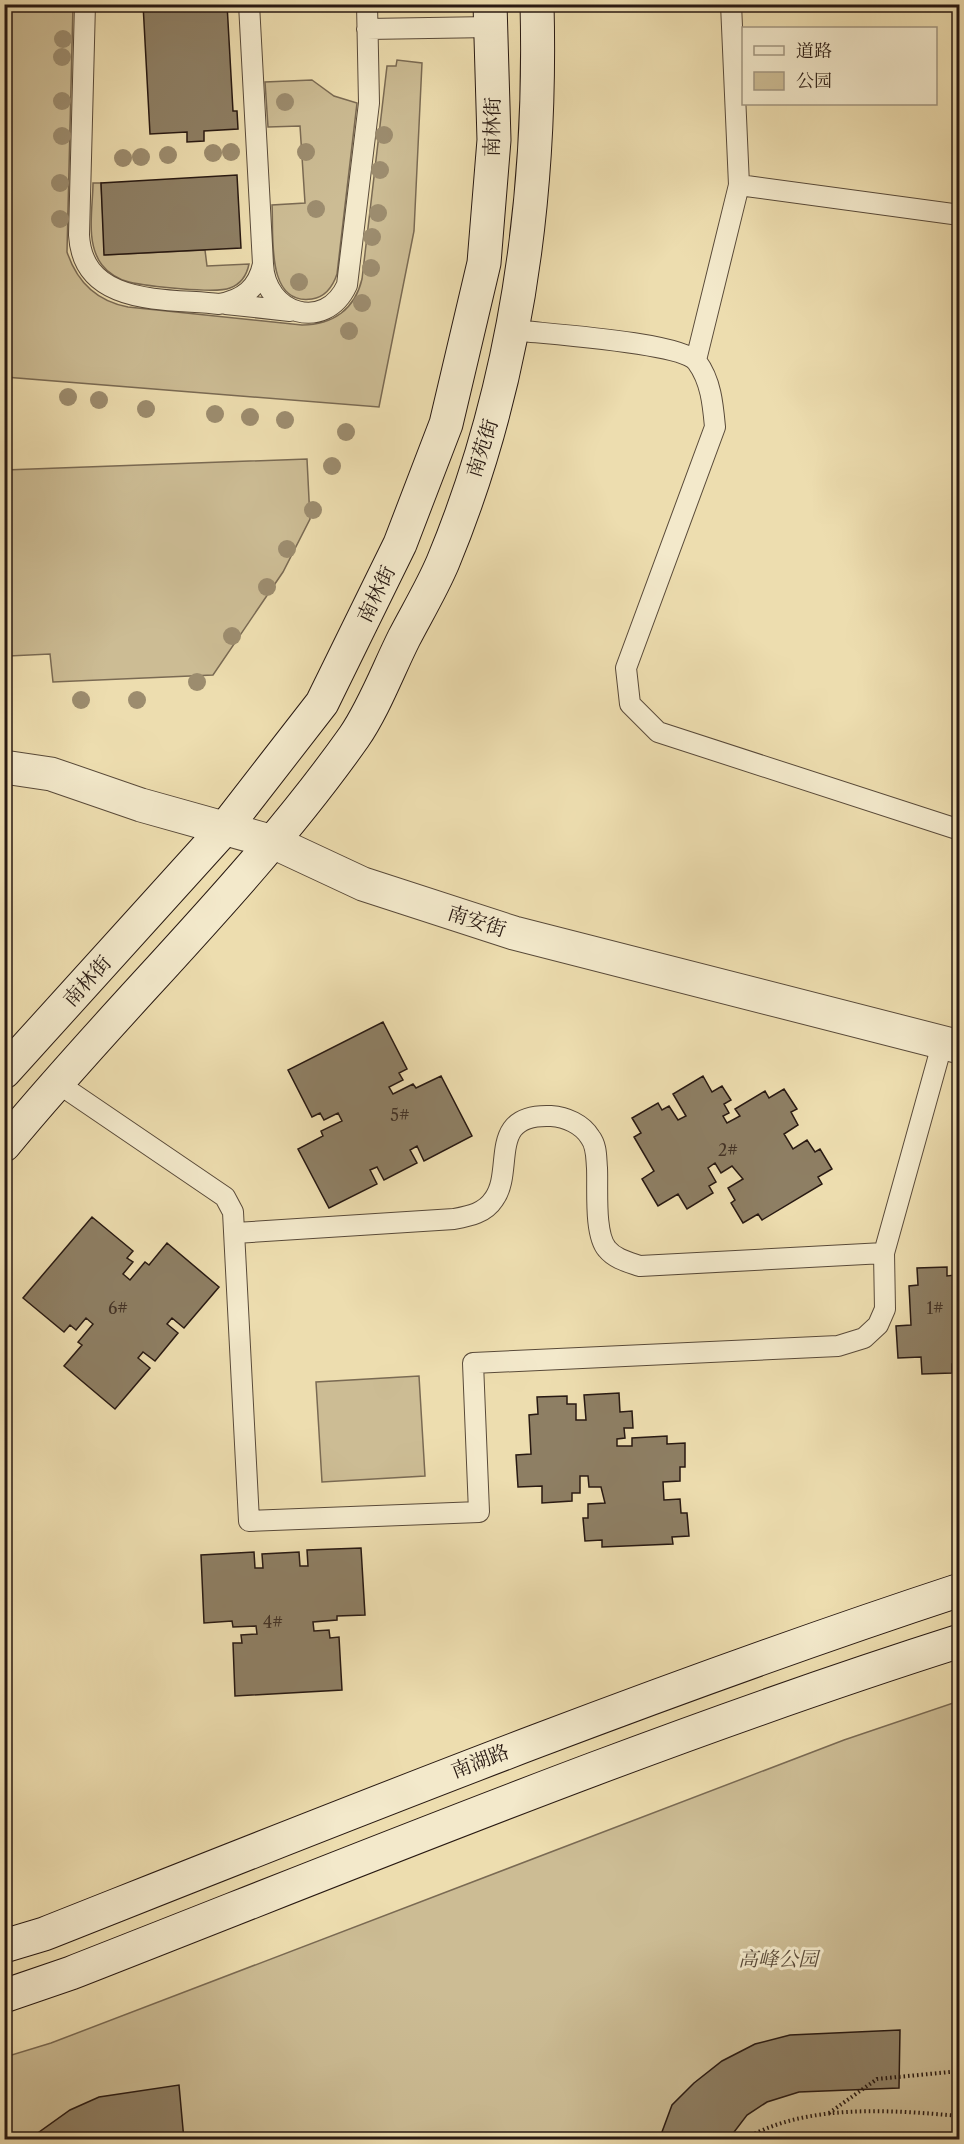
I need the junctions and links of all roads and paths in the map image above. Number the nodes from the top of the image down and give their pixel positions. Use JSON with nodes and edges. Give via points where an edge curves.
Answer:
{"nodes":[{"id":1,"x":85,"y":4,"type":"edge"},
{"id":2,"x":249,"y":4,"type":"edge"},
{"id":3,"x":367,"y":4,"type":"edge"},
{"id":4,"x":537,"y":4,"type":"edge"},
{"id":5,"x":731,"y":4,"type":"edge"},
{"id":6,"x":491,"y":16,"type":"edge"},
{"id":7,"x":367,"y":29,"type":"junction"},
{"id":8,"x":739,"y":185,"type":"junction"},
{"id":9,"x":960,"y":214,"type":"edge"},
{"id":10,"x":263,"y":264,"type":"junction"},
{"id":11,"x":219,"y":303,"type":"junction"},
{"id":12,"x":301,"y":312,"type":"junction"},
{"id":13,"x":513,"y":330,"type":"junction"},
{"id":14,"x":696,"y":360,"type":"junction"},
{"id":15,"x":4,"y":767,"type":"edge"},
{"id":16,"x":225,"y":828,"type":"junction"},
{"id":17,"x":960,"y":830,"type":"edge"},
{"id":18,"x":273,"y":842,"type":"junction"},
{"id":19,"x":951,"y":1044,"type":"edge"},
{"id":20,"x":4,"y":1072,"type":"edge"},
{"id":21,"x":56,"y":1082,"type":"junction"},
{"id":22,"x":4,"y":1145,"type":"edge"},
{"id":23,"x":235,"y":1233,"type":"junction"},
{"id":24,"x":884,"y":1253,"type":"junction"},
{"id":25,"x":960,"y":1590,"type":"edge"},
{"id":26,"x":960,"y":1641,"type":"edge"},
{"id":27,"x":4,"y":1946,"type":"edge"},
{"id":28,"x":4,"y":1995,"type":"edge"},
{"id":29,"x":960,"y":2071,"type":"edge"},
{"id":30,"x":829,"y":2113,"type":"junction"},
{"id":31,"x":960,"y":2116,"type":"edge"},
{"id":32,"x":743,"y":2139,"type":"edge"}],
"edges":[{"from":1,"to":11,"type":"lane","via":[[79,235],[85,262],[96,278],[119,292]]},
{"from":2,"to":10,"type":"lane"},
{"from":3,"to":7,"type":"lane"},
{"from":4,"to":13,"type":"main road","name":"南苑街","via":[[534,139],[524,262]]},
{"from":5,"to":8,"type":"lane"},
{"from":6,"to":7,"type":"lane"},
{"from":6,"to":16,"type":"main road","name":"南林街","via":[[494,140],[484,262],[446,424],[400,544],[322,703]]},
{"from":7,"to":12,"type":"lane","via":[[369,103],[349,277],[344,292],[332,304],[318,311]]},
{"from":8,"to":9,"type":"lane"},
{"from":8,"to":14,"type":"lane"},
{"from":10,"to":11,"type":"lane","via":[[251,290],[233,301]]},
{"from":10,"to":12,"type":"lane","via":[[264,280],[271,294],[285,307]]},
{"from":11,"to":12,"type":"lane"},
{"from":13,"to":14,"type":"lane","via":[[668,347]]},
{"from":13,"to":18,"type":"main road","name":"南苑街","via":[[487,435],[442,563],[356,734]]},
{"from":14,"to":17,"type":"lane","via":[[711,392],[715,427],[626,668],[630,704],[658,732]]},
{"from":15,"to":16,"type":"main road","name":"南安街","via":[[51,774]]},
{"from":16,"to":18,"type":"main road","name":"南安街"},
{"from":16,"to":20,"type":"main road","name":"南林街"},
{"from":18,"to":19,"type":"main road","name":"南安街","via":[[363,884],[513,933]]},
{"from":18,"to":21,"type":"main road"},
{"from":19,"to":24,"type":"lane"},
{"from":21,"to":22,"type":"main road"},
{"from":21,"to":23,"type":"lane","via":[[225,1197],[233,1212]]},
{"from":23,"to":24,"type":"lane","via":[[454,1219],[484,1210],[495,1198],[501,1180],[507,1138],[516,1126],[531,1118],[549,1116],[577,1124],[590,1137],[596,1151],[599,1228],[606,1249],[621,1260],[639,1266]]},
{"from":23,"to":24,"type":"lane","via":[[249,1521],[479,1512],[473,1363],[838,1346],[864,1338],[878,1325],[885,1309]]},
{"from":25,"to":27,"type":"main road","name":"南湖路","via":[[816,1637],[512,1749],[44,1934]]},
{"from":26,"to":28,"type":"main road","via":[[826,1683],[71,1973]]},
{"from":29,"to":30,"type":"path","via":[[877,2079]]},
{"from":30,"to":31,"type":"path"},
{"from":30,"to":32,"type":"path","via":[[765,2127]]}]}
